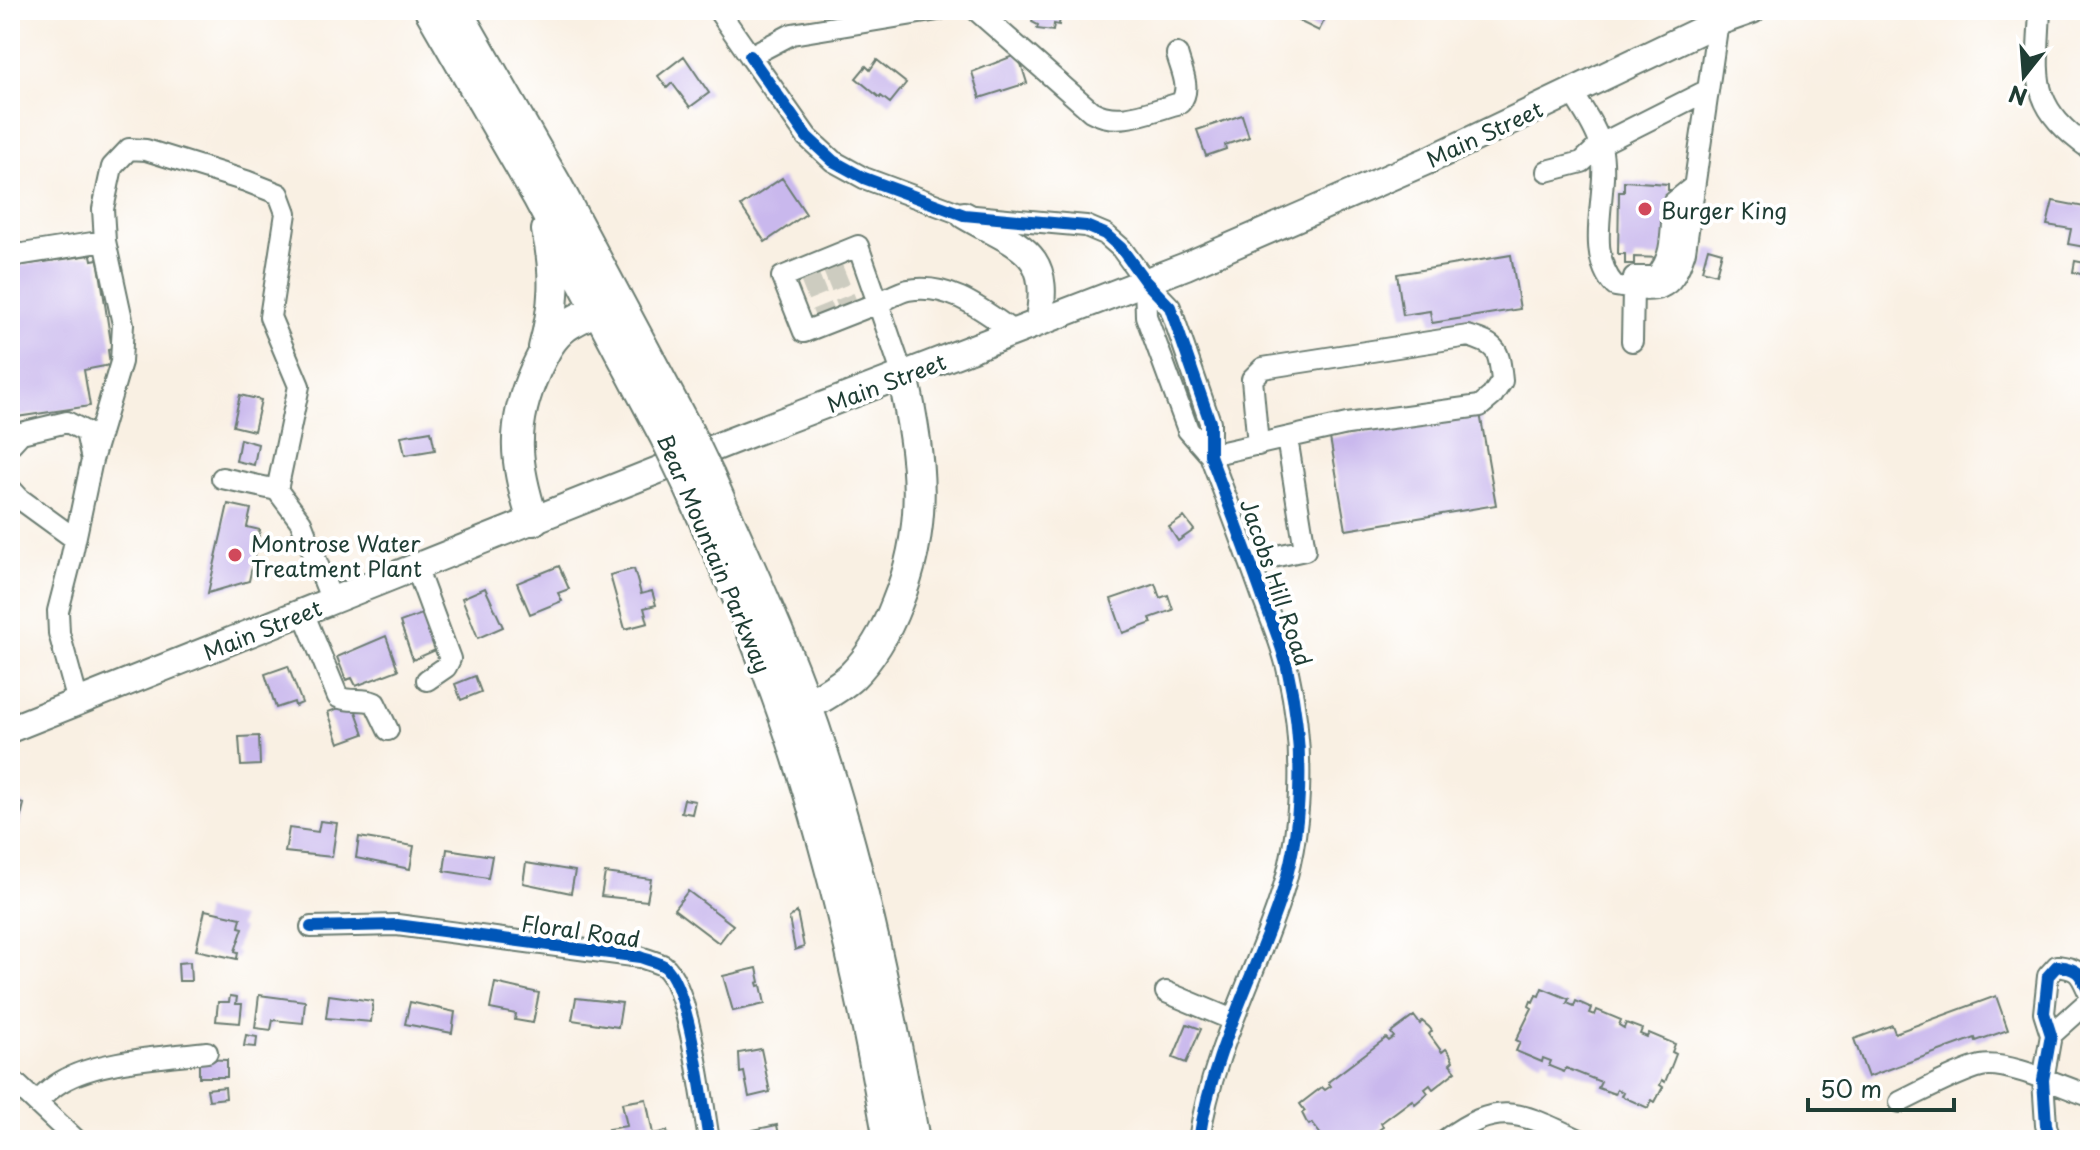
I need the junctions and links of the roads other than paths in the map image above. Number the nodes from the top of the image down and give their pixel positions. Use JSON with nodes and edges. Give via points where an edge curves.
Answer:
{"nodes":[{"id":1,"x":430,"y":10,"type":"edge"},
{"id":2,"x":456,"y":10,"type":"edge"},
{"id":3,"x":718,"y":10,"type":"edge"},
{"id":4,"x":938,"y":10,"type":"edge"},
{"id":5,"x":976,"y":10,"type":"edge"},
{"id":6,"x":1752,"y":10,"type":"edge"},
{"id":7,"x":2040,"y":10,"type":"edge"},
{"id":8,"x":1719,"y":16,"type":"edge"},
{"id":9,"x":1177,"y":54,"type":"dead end"},
{"id":10,"x":750,"y":56,"type":"junction"},
{"id":11,"x":1708,"y":90,"type":"junction"},
{"id":12,"x":1572,"y":91,"type":"junction"},
{"id":13,"x":2090,"y":149,"type":"edge"},
{"id":14,"x":1602,"y":153,"type":"junction"},
{"id":15,"x":1547,"y":171,"type":"dead end"},
{"id":16,"x":1694,"y":186,"type":"junction"},
{"id":17,"x":538,"y":197,"type":"junction"},
{"id":18,"x":964,"y":215,"type":"junction"},
{"id":19,"x":105,"y":241,"type":"junction"},
{"id":20,"x":10,"y":256,"type":"edge"},
{"id":21,"x":1145,"y":281,"type":"junction"},
{"id":22,"x":1633,"y":289,"type":"junction"},
{"id":23,"x":878,"y":303,"type":"junction"},
{"id":24,"x":599,"y":309,"type":"junction"},
{"id":25,"x":1026,"y":327,"type":"junction"},
{"id":26,"x":1632,"y":341,"type":"dead end"},
{"id":27,"x":543,"y":354,"type":"junction"},
{"id":28,"x":903,"y":376,"type":"junction"},
{"id":29,"x":678,"y":436,"type":"junction"},
{"id":30,"x":1287,"y":438,"type":"junction"},
{"id":31,"x":10,"y":445,"type":"edge"},
{"id":32,"x":1258,"y":445,"type":"junction"},
{"id":33,"x":1210,"y":455,"type":"junction"},
{"id":34,"x":92,"y":460,"type":"junction"},
{"id":35,"x":222,"y":478,"type":"dead end"},
{"id":36,"x":700,"y":482,"type":"junction"},
{"id":37,"x":10,"y":488,"type":"edge"},
{"id":38,"x":277,"y":490,"type":"junction"},
{"id":39,"x":533,"y":520,"type":"junction"},
{"id":40,"x":75,"y":539,"type":"junction"},
{"id":41,"x":1250,"y":562,"type":"junction"},
{"id":42,"x":416,"y":567,"type":"junction"},
{"id":43,"x":332,"y":601,"type":"junction"},
{"id":44,"x":303,"y":612,"type":"junction"},
{"id":45,"x":427,"y":680,"type":"dead end"},
{"id":46,"x":78,"y":702,"type":"junction"},
{"id":47,"x":806,"y":706,"type":"junction"},
{"id":48,"x":10,"y":729,"type":"edge"},
{"id":49,"x":388,"y":730,"type":"dead end"},
{"id":50,"x":311,"y":927,"type":"dead end"},
{"id":51,"x":1166,"y":992,"type":"dead end"},
{"id":52,"x":2090,"y":998,"type":"edge"},
{"id":53,"x":1233,"y":1020,"type":"junction"},
{"id":54,"x":2051,"y":1035,"type":"junction"},
{"id":55,"x":207,"y":1052,"type":"dead end"},
{"id":56,"x":10,"y":1078,"type":"edge"},
{"id":57,"x":2043,"y":1080,"type":"junction"},
{"id":58,"x":2090,"y":1096,"type":"edge"},
{"id":59,"x":37,"y":1102,"type":"junction"},
{"id":60,"x":1900,"y":1102,"type":"dead end"},
{"id":61,"x":76,"y":1140,"type":"edge"},
{"id":62,"x":709,"y":1140,"type":"edge"},
{"id":63,"x":889,"y":1140,"type":"edge"},
{"id":64,"x":914,"y":1140,"type":"edge"},
{"id":65,"x":1199,"y":1140,"type":"edge"},
{"id":66,"x":1445,"y":1140,"type":"edge"},
{"id":67,"x":1580,"y":1140,"type":"edge"},
{"id":68,"x":2050,"y":1140,"type":"edge"}],
"edges":[{"from":1,"to":17,"type":"highway","name":"Bear Mountain Parkway"},
{"from":2,"to":29,"type":"highway","name":"Bear Mountain Parkway","via":[[557,186]]},
{"from":3,"to":10,"type":"street","name":"Jacobs Hill Road"},
{"from":4,"to":10,"type":"street","via":[[792,34]]},
{"from":5,"to":9,"type":"street","via":[[1102,117],[1118,119],[1180,103],[1187,89]]},
{"from":6,"to":8,"type":"main road","name":"Main Street"},
{"from":7,"to":13,"type":"street","via":[[2037,71],[2042,95],[2059,125]]},
{"from":8,"to":11,"type":"street"},
{"from":8,"to":12,"type":"main road","name":"Main Street"},
{"from":10,"to":18,"type":"street","name":"Jacobs Hill Road","via":[[807,137],[833,161]]},
{"from":11,"to":14,"type":"street"},
{"from":11,"to":16,"type":"street"},
{"from":12,"to":14,"type":"street"},
{"from":12,"to":21,"type":"main road","name":"Main Street","via":[[1321,208]]},
{"from":14,"to":15,"type":"street"},
{"from":14,"to":16,"type":"street","via":[[1612,177],[1613,263],[1620,274],[1655,277],[1665,267],[1673,203]]},
{"from":14,"to":22,"type":"street","via":[[1599,248],[1604,274],[1615,286]]},
{"from":16,"to":22,"type":"street","via":[[1685,251],[1673,280],[1659,289]]},
{"from":17,"to":24,"type":"highway","name":"Bear Mountain Parkway"},
{"from":17,"to":27,"type":"highway","via":[[555,286]]},
{"from":18,"to":21,"type":"street","name":"Jacobs Hill Road","via":[[1086,226],[1121,248]]},
{"from":18,"to":25,"type":"main road","via":[[1034,260],[1043,285]]},
{"from":19,"to":20,"type":"street"},
{"from":19,"to":34,"type":"street","via":[[123,324],[121,362]]},
{"from":19,"to":38,"type":"street","via":[[103,209],[112,167],[129,149],[279,194],[286,213],[270,317],[299,386]]},
{"from":21,"to":25,"type":"main road","name":"Main Street"},
{"from":21,"to":33,"type":"street","name":"Jacobs Hill Road","via":[[1170,307],[1210,422]]},
{"from":22,"to":26,"type":"street"},
{"from":23,"to":23,"type":"street","via":[[826,319],[804,332],[782,277],[831,264],[858,246]]},
{"from":23,"to":25,"type":"street","via":[[909,290],[941,291]]},
{"from":23,"to":28,"type":"street"},
{"from":24,"to":27,"type":"highway","via":[[569,324]]},
{"from":24,"to":29,"type":"highway","name":"Bear Mountain Parkway"},
{"from":25,"to":28,"type":"main road","name":"Main Street"},
{"from":27,"to":39,"type":"highway","via":[[524,397],[516,433]]},
{"from":28,"to":39,"type":"main road","name":"Main Street"},
{"from":28,"to":47,"type":"highway","via":[[920,494],[918,530],[905,580],[891,618],[866,660],[843,684]]},
{"from":29,"to":36,"type":"highway","name":"Bear Mountain Parkway","bridge":true},
{"from":30,"to":32,"type":"street"},
{"from":30,"to":32,"type":"street","via":[[1480,406],[1502,381],[1499,356],[1491,343],[1468,336],[1263,368],[1252,379]]},
{"from":30,"to":41,"type":"street","via":[[1305,550]]},
{"from":31,"to":34,"type":"street","via":[[21,433],[67,422],[86,432]]},
{"from":32,"to":33,"type":"street"},
{"from":33,"to":41,"type":"street","name":"Jacobs Hill Road"},
{"from":34,"to":40,"type":"street"},
{"from":35,"to":38,"type":"street"},
{"from":36,"to":47,"type":"highway","name":"Bear Mountain Parkway","via":[[773,620]]},
{"from":36,"to":63,"type":"highway","name":"Bear Mountain Parkway","via":[[810,795],[854,959]]},
{"from":37,"to":40,"type":"street"},
{"from":38,"to":43,"type":"street","via":[[301,522]]},
{"from":39,"to":42,"type":"main road","name":"Main Street"},
{"from":40,"to":46,"type":"street","via":[[58,611]]},
{"from":41,"to":53,"type":"street","name":"Jacobs Hill Road","via":[[1288,670],[1298,730],[1299,796],[1293,856]]},
{"from":42,"to":43,"type":"main road","name":"Main Street"},
{"from":42,"to":45,"type":"street","via":[[450,659]]},
{"from":43,"to":44,"type":"main road","name":"Main Street"},
{"from":44,"to":46,"type":"main road","name":"Main Street"},
{"from":44,"to":49,"type":"street","via":[[338,697],[375,703]]},
{"from":46,"to":48,"type":"main road","name":"Main Street"},
{"from":47,"to":64,"type":"highway","name":"Bear Mountain Parkway","via":[[863,891]]},
{"from":50,"to":62,"type":"street","name":"Floral Road","via":[[397,925],[640,957],[665,967],[675,980],[689,1025]]},
{"from":51,"to":53,"type":"street"},
{"from":52,"to":54,"type":"street"},
{"from":52,"to":54,"type":"street","via":[[2079,972],[2057,966],[2048,976],[2044,1013]]},
{"from":53,"to":65,"type":"street","name":"Jacobs Hill Road"},
{"from":54,"to":57,"type":"street"},
{"from":55,"to":59,"type":"street","via":[[81,1072]]},
{"from":56,"to":59,"type":"street"},
{"from":57,"to":58,"type":"street"},
{"from":57,"to":60,"type":"street","via":[[2017,1068],[1983,1065]]},
{"from":57,"to":68,"type":"street"},
{"from":59,"to":61,"type":"street"},
{"from":66,"to":67,"type":"street","via":[[1481,1117],[1501,1113],[1529,1117]]}]}
